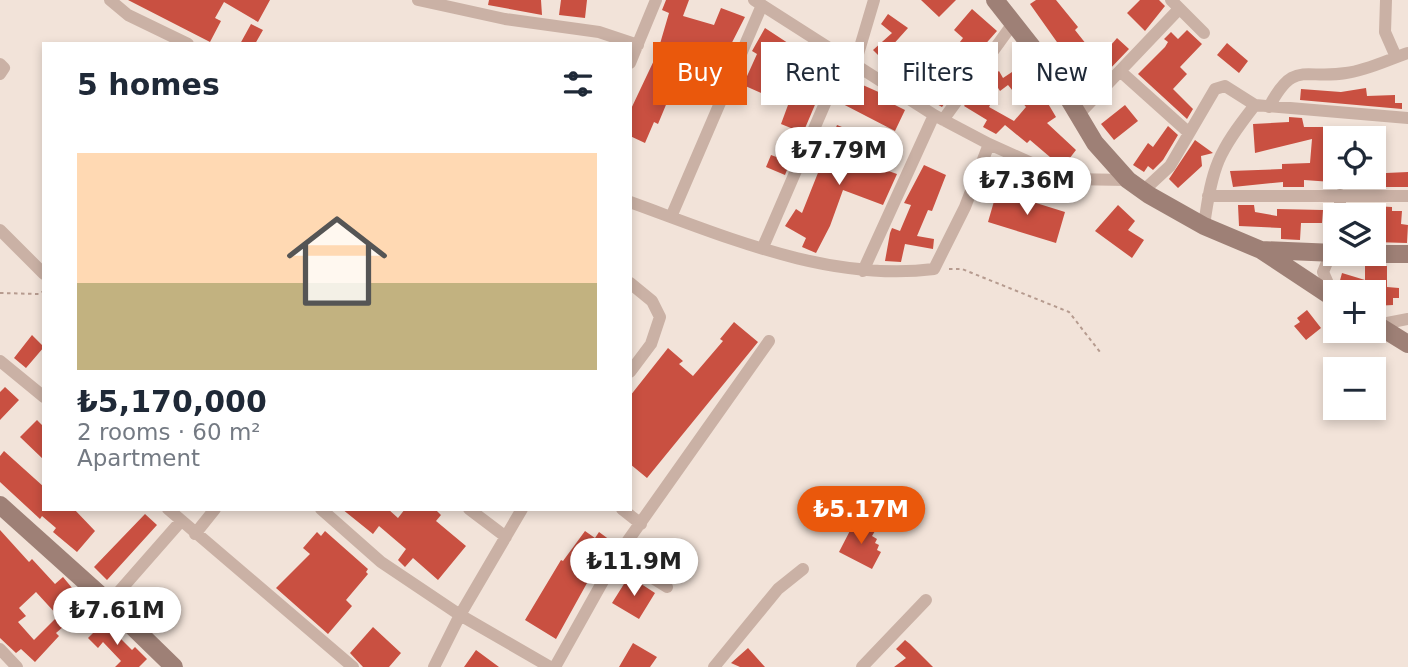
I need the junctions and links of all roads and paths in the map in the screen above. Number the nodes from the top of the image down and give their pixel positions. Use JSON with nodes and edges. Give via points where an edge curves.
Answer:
{"nodes":[{"id":1,"x":110,"y":0,"type":"edge"},
{"id":2,"x":418,"y":0,"type":"edge"},
{"id":3,"x":656,"y":0,"type":"edge"},
{"id":4,"x":874,"y":0,"type":"edge"},
{"id":5,"x":995,"y":0,"type":"edge"},
{"id":6,"x":1386,"y":0,"type":"edge"},
{"id":7,"x":445,"y":2,"type":"edge"},
{"id":8,"x":758,"y":3,"type":"edge"},
{"id":9,"x":1175,"y":4,"type":"edge"},
{"id":10,"x":1014,"y":22,"type":"junction"},
{"id":11,"x":1204,"y":33,"type":"dead end"},
{"id":12,"x":184,"y":42,"type":"edge"},
{"id":13,"x":629,"y":42,"type":"edge"},
{"id":14,"x":820,"y":42,"type":"edge"},
{"id":15,"x":857,"y":42,"type":"edge"},
{"id":16,"x":632,"y":43,"type":"edge"},
{"id":17,"x":638,"y":45,"type":"junction"},
{"id":18,"x":1402,"y":55,"type":"edge"},
{"id":19,"x":632,"y":58,"type":"edge"},
{"id":20,"x":0,"y":64,"type":"edge"},
{"id":21,"x":864,"y":70,"type":"edge"},
{"id":22,"x":1120,"y":71,"type":"junction"},
{"id":23,"x":0,"y":75,"type":"edge"},
{"id":24,"x":829,"y":105,"type":"edge"},
{"id":25,"x":1262,"y":106,"type":"junction"},
{"id":26,"x":1077,"y":116,"type":"junction"},
{"id":27,"x":939,"y":118,"type":"junction"},
{"id":28,"x":1408,"y":118,"type":"edge"},
{"id":29,"x":1188,"y":132,"type":"junction"},
{"id":30,"x":989,"y":144,"type":"junction"},
{"id":31,"x":1128,"y":180,"type":"junction"},
{"id":32,"x":1143,"y":191,"type":"junction"},
{"id":33,"x":1340,"y":195,"type":"junction"},
{"id":34,"x":1208,"y":196,"type":"junction"},
{"id":35,"x":1408,"y":196,"type":"edge"},
{"id":36,"x":632,"y":203,"type":"edge"},
{"id":37,"x":1340,"y":203,"type":"edge"},
{"id":38,"x":671,"y":216,"type":"junction"},
{"id":39,"x":1204,"y":226,"type":"junction"},
{"id":40,"x":0,"y":230,"type":"edge"},
{"id":41,"x":763,"y":247,"type":"junction"},
{"id":42,"x":1261,"y":250,"type":"junction"},
{"id":43,"x":1323,"y":252,"type":"edge"},
{"id":44,"x":1386,"y":254,"type":"edge"},
{"id":45,"x":1408,"y":254,"type":"edge"},
{"id":46,"x":934,"y":269,"type":"junction"},
{"id":47,"x":863,"y":271,"type":"junction"},
{"id":48,"x":42,"y":272,"type":"edge"},
{"id":49,"x":632,"y":285,"type":"edge"},
{"id":50,"x":1323,"y":291,"type":"edge"},
{"id":51,"x":42,"y":292,"type":"edge"},
{"id":52,"x":0,"y":293,"type":"edge"},
{"id":53,"x":1408,"y":319,"type":"edge"},
{"id":54,"x":1386,"y":322,"type":"edge"},
{"id":55,"x":1386,"y":330,"type":"edge"},
{"id":56,"x":769,"y":341,"type":"dead end"},
{"id":57,"x":1408,"y":344,"type":"edge"},
{"id":58,"x":1100,"y":352,"type":"dead end"},
{"id":59,"x":0,"y":360,"type":"edge"},
{"id":60,"x":632,"y":369,"type":"edge"},
{"id":61,"x":42,"y":395,"type":"edge"},
{"id":62,"x":0,"y":505,"type":"edge"},
{"id":63,"x":170,"y":511,"type":"edge"},
{"id":64,"x":213,"y":511,"type":"edge"},
{"id":65,"x":323,"y":511,"type":"edge"},
{"id":66,"x":472,"y":511,"type":"edge"},
{"id":67,"x":521,"y":511,"type":"edge"},
{"id":68,"x":625,"y":511,"type":"edge"},
{"id":69,"x":181,"y":521,"type":"junction"},
{"id":70,"x":641,"y":524,"type":"junction"},
{"id":71,"x":195,"y":534,"type":"junction"},
{"id":72,"x":506,"y":537,"type":"junction"},
{"id":73,"x":617,"y":556,"type":"junction"},
{"id":74,"x":803,"y":569,"type":"dead end"},
{"id":75,"x":667,"y":587,"type":"dead end"},
{"id":76,"x":926,"y":600,"type":"dead end"},
{"id":77,"x":109,"y":603,"type":"junction"},
{"id":78,"x":460,"y":615,"type":"junction"},
{"id":79,"x":0,"y":649,"type":"edge"},
{"id":80,"x":17,"y":667,"type":"edge"},
{"id":81,"x":174,"y":667,"type":"edge"},
{"id":82,"x":353,"y":667,"type":"edge"},
{"id":83,"x":434,"y":667,"type":"edge"},
{"id":84,"x":550,"y":667,"type":"edge"},
{"id":85,"x":555,"y":667,"type":"edge"},
{"id":86,"x":714,"y":667,"type":"edge"},
{"id":87,"x":862,"y":667,"type":"edge"}],
"edges":[{"from":1,"to":12,"type":"street","via":[[128,15]]},
{"from":2,"to":7,"type":"street"},
{"from":3,"to":17,"type":"street"},
{"from":4,"to":15,"type":"street"},
{"from":5,"to":10,"type":"street"},
{"from":6,"to":18,"type":"street","via":[[1385,32]]},
{"from":7,"to":13,"type":"street","via":[[505,19],[599,32]]},
{"from":8,"to":14,"type":"street"},
{"from":8,"to":38,"type":"street"},
{"from":9,"to":11,"type":"street"},
{"from":9,"to":22,"type":"street"},
{"from":10,"to":26,"type":"street","via":[[1055,76]]},
{"from":10,"to":27,"type":"street"},
{"from":16,"to":17,"type":"street"},
{"from":17,"to":19,"type":"street"},
{"from":18,"to":25,"type":"street","via":[[1344,74],[1298,75],[1281,85]]},
{"from":20,"to":23,"type":"street","via":[[4,68]]},
{"from":21,"to":27,"type":"street"},
{"from":22,"to":26,"type":"street"},
{"from":22,"to":29,"type":"street"},
{"from":24,"to":41,"type":"street"},
{"from":25,"to":28,"type":"street"},
{"from":25,"to":29,"type":"street","via":[[1221,86]]},
{"from":25,"to":34,"type":"street","via":[[1226,141]]},
{"from":26,"to":31,"type":"street"},
{"from":27,"to":30,"type":"street"},
{"from":27,"to":47,"type":"street"},
{"from":29,"to":32,"type":"street","via":[[1170,166]]},
{"from":30,"to":31,"type":"street","via":[[1067,179]]},
{"from":30,"to":46,"type":"street"},
{"from":31,"to":32,"type":"street"},
{"from":32,"to":39,"type":"street"},
{"from":33,"to":34,"type":"street"},
{"from":33,"to":35,"type":"street"},
{"from":33,"to":37,"type":"street"},
{"from":34,"to":39,"type":"street"},
{"from":36,"to":38,"type":"street"},
{"from":38,"to":41,"type":"street"},
{"from":39,"to":42,"type":"street"},
{"from":40,"to":48,"type":"street"},
{"from":41,"to":47,"type":"street"},
{"from":42,"to":43,"type":"street"},
{"from":42,"to":50,"type":"street"},
{"from":44,"to":45,"type":"street"},
{"from":46,"to":47,"type":"street"},
{"from":46,"to":58,"type":"path","via":[[961,269],[1069,312]]},
{"from":49,"to":60,"type":"street","via":[[652,300],[660,317],[651,344]]},
{"from":51,"to":52,"type":"path"},
{"from":53,"to":54,"type":"street"},
{"from":55,"to":57,"type":"street"},
{"from":56,"to":70,"type":"street"},
{"from":59,"to":61,"type":"street"},
{"from":62,"to":77,"type":"street"},
{"from":63,"to":69,"type":"street"},
{"from":64,"to":71,"type":"street"},
{"from":65,"to":78,"type":"street","via":[[381,562]]},
{"from":66,"to":72,"type":"street"},
{"from":67,"to":72,"type":"street"},
{"from":68,"to":70,"type":"street"},
{"from":69,"to":71,"type":"street"},
{"from":69,"to":77,"type":"street"},
{"from":70,"to":73,"type":"street"},
{"from":71,"to":82,"type":"street"},
{"from":72,"to":78,"type":"street"},
{"from":73,"to":75,"type":"street"},
{"from":73,"to":85,"type":"street"},
{"from":74,"to":86,"type":"street","via":[[778,589]]},
{"from":76,"to":87,"type":"street"},
{"from":77,"to":81,"type":"street"},
{"from":78,"to":83,"type":"street"},
{"from":78,"to":84,"type":"street"},
{"from":79,"to":80,"type":"street"}]}
